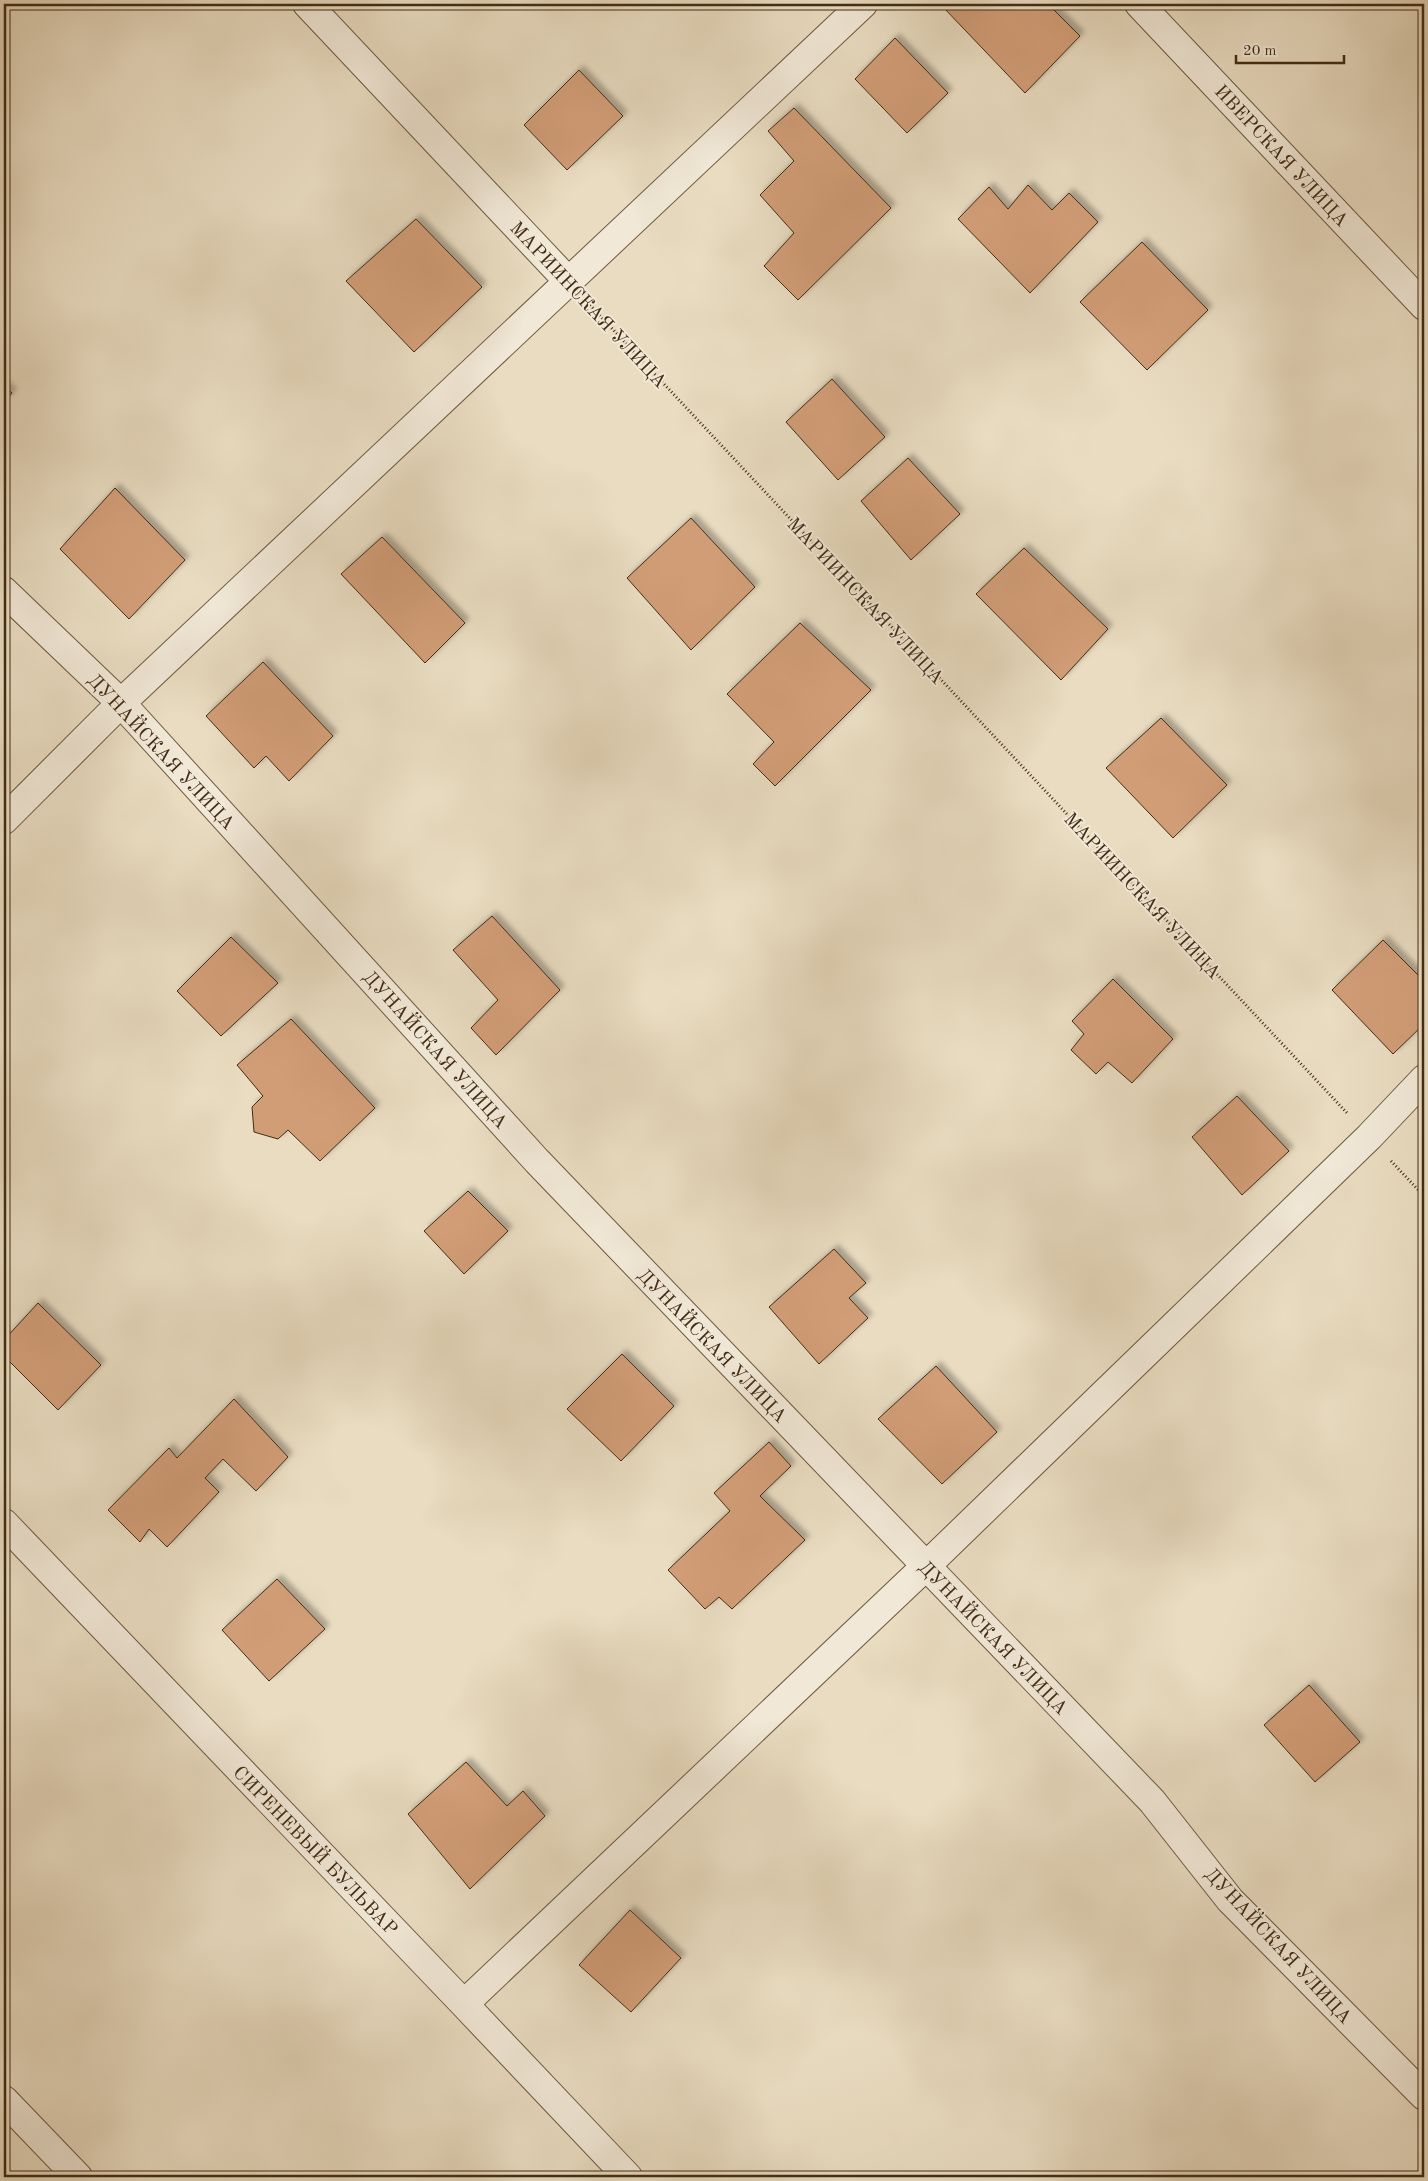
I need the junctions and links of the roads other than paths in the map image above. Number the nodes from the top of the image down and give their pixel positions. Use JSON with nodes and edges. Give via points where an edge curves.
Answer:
{"nodes":[{"id":1,"x":307,"y":4,"type":"edge"},
{"id":2,"x":863,"y":4,"type":"edge"},
{"id":3,"x":1139,"y":4,"type":"edge"},
{"id":4,"x":569,"y":282,"type":"junction"},
{"id":5,"x":1424,"y":306,"type":"edge"},
{"id":6,"x":4,"y":591,"type":"edge"},
{"id":7,"x":121,"y":703,"type":"junction"},
{"id":8,"x":4,"y":820,"type":"edge"},
{"id":9,"x":1424,"y":1079,"type":"edge"},
{"id":10,"x":4,"y":1523,"type":"edge"},
{"id":11,"x":925,"y":1567,"type":"junction"},
{"id":12,"x":464,"y":2004,"type":"junction"},
{"id":13,"x":1424,"y":2096,"type":"edge"},
{"id":14,"x":4,"y":2100,"type":"edge"},
{"id":15,"x":78,"y":2177,"type":"edge"},
{"id":16,"x":628,"y":2177,"type":"edge"}],
"edges":[{"from":1,"to":4,"type":"street","name":"МАРИИНСКАЯ УЛИЦА"},
{"from":2,"to":4,"type":"street"},
{"from":3,"to":5,"type":"street","name":"ИВЕРСКАЯ УЛИЦА"},
{"from":4,"to":7,"type":"street"},
{"from":6,"to":7,"type":"street","name":"ДУНАЙСКАЯ УЛИЦА"},
{"from":7,"to":8,"type":"street"},
{"from":7,"to":11,"type":"street","name":"ДУНАЙСКАЯ УЛИЦА","via":[[537,1161]]},
{"from":9,"to":11,"type":"street","via":[[1369,1137]]},
{"from":10,"to":12,"type":"street","name":"СИРЕНЕВЫЙ БУЛЬВАР"},
{"from":11,"to":12,"type":"street"},
{"from":11,"to":13,"type":"street","name":"ДУНАЙСКАЯ УЛИЦА","via":[[1152,1801],[1230,1900]]},
{"from":12,"to":16,"type":"street","name":"СИРЕНЕВЫЙ БУЛЬВАР"},
{"from":14,"to":15,"type":"street"}]}
